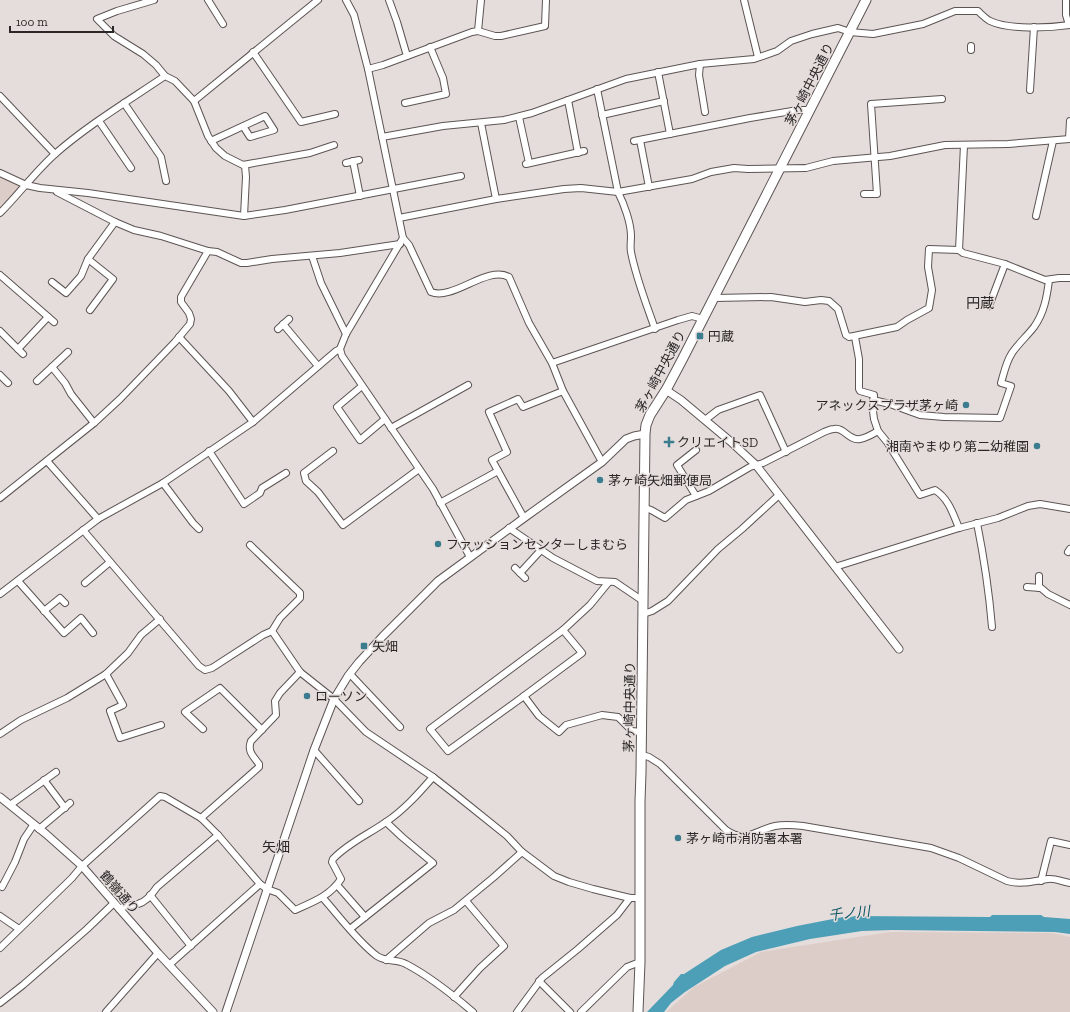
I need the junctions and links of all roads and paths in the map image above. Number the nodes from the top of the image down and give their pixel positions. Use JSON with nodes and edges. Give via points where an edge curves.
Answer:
{"nodes":[{"id":1,"x":154,"y":0,"type":"edge"},
{"id":2,"x":208,"y":0,"type":"edge"},
{"id":3,"x":318,"y":0,"type":"edge"},
{"id":4,"x":346,"y":0,"type":"edge"},
{"id":5,"x":389,"y":0,"type":"edge"},
{"id":6,"x":481,"y":0,"type":"edge"},
{"id":7,"x":546,"y":0,"type":"edge"},
{"id":8,"x":744,"y":0,"type":"edge"},
{"id":9,"x":866,"y":0,"type":"edge"},
{"id":10,"x":1066,"y":0,"type":"edge"},
{"id":11,"x":223,"y":24,"type":"dead end"},
{"id":12,"x":1070,"y":25,"type":"edge"},
{"id":13,"x":1034,"y":27,"type":"junction"},
{"id":14,"x":478,"y":31,"type":"junction"},
{"id":15,"x":850,"y":32,"type":"junction"},
{"id":16,"x":430,"y":47,"type":"junction"},
{"id":17,"x":253,"y":52,"type":"junction"},
{"id":18,"x":407,"y":56,"type":"junction"},
{"id":19,"x":758,"y":57,"type":"junction"},
{"id":20,"x":700,"y":64,"type":"junction"},
{"id":21,"x":368,"y":69,"type":"junction"},
{"id":22,"x":658,"y":72,"type":"junction"},
{"id":23,"x":165,"y":76,"type":"junction"},
{"id":24,"x":597,"y":89,"type":"junction"},
{"id":25,"x":1030,"y":90,"type":"dead end"},
{"id":26,"x":0,"y":96,"type":"edge"},
{"id":27,"x":942,"y":99,"type":"dead end"},
{"id":28,"x":568,"y":100,"type":"junction"},
{"id":29,"x":194,"y":101,"type":"junction"},
{"id":30,"x":664,"y":101,"type":"junction"},
{"id":31,"x":124,"y":103,"type":"junction"},
{"id":32,"x":405,"y":103,"type":"dead end"},
{"id":33,"x":810,"y":110,"type":"junction"},
{"id":34,"x":705,"y":112,"type":"dead end"},
{"id":35,"x":335,"y":114,"type":"dead end"},
{"id":36,"x":602,"y":115,"type":"junction"},
{"id":37,"x":519,"y":117,"type":"junction"},
{"id":38,"x":99,"y":121,"type":"junction"},
{"id":39,"x":1070,"y":121,"type":"edge"},
{"id":40,"x":481,"y":123,"type":"junction"},
{"id":41,"x":243,"y":126,"type":"junction"},
{"id":42,"x":670,"y":134,"type":"junction"},
{"id":43,"x":382,"y":137,"type":"junction"},
{"id":44,"x":1069,"y":139,"type":"edge"},
{"id":45,"x":211,"y":141,"type":"junction"},
{"id":46,"x":1053,"y":141,"type":"junction"},
{"id":47,"x":334,"y":145,"type":"dead end"},
{"id":48,"x":964,"y":145,"type":"junction"},
{"id":49,"x":55,"y":154,"type":"junction"},
{"id":50,"x":875,"y":157,"type":"junction"},
{"id":51,"x":346,"y":163,"type":"dead end"},
{"id":52,"x":245,"y":165,"type":"junction"},
{"id":53,"x":131,"y":168,"type":"dead end"},
{"id":54,"x":780,"y":168,"type":"junction"},
{"id":55,"x":0,"y":173,"type":"edge"},
{"id":56,"x":461,"y":176,"type":"dead end"},
{"id":57,"x":166,"y":181,"type":"dead end"},
{"id":58,"x":26,"y":185,"type":"junction"},
{"id":59,"x":649,"y":187,"type":"junction"},
{"id":60,"x":54,"y":190,"type":"junction"},
{"id":61,"x":393,"y":190,"type":"junction"},
{"id":62,"x":618,"y":192,"type":"junction"},
{"id":63,"x":864,"y":194,"type":"dead end"},
{"id":64,"x":360,"y":196,"type":"junction"},
{"id":65,"x":496,"y":199,"type":"junction"},
{"id":66,"x":0,"y":213,"type":"edge"},
{"id":67,"x":244,"y":216,"type":"junction"},
{"id":68,"x":1036,"y":216,"type":"dead end"},
{"id":69,"x":399,"y":218,"type":"junction"},
{"id":70,"x":115,"y":222,"type":"junction"},
{"id":71,"x":402,"y":241,"type":"junction"},
{"id":72,"x":959,"y":250,"type":"junction"},
{"id":73,"x":208,"y":251,"type":"junction"},
{"id":74,"x":312,"y":256,"type":"junction"},
{"id":75,"x":88,"y":259,"type":"junction"},
{"id":76,"x":1005,"y":264,"type":"junction"},
{"id":77,"x":0,"y":275,"type":"edge"},
{"id":78,"x":1070,"y":278,"type":"edge"},
{"id":79,"x":1049,"y":280,"type":"junction"},
{"id":80,"x":52,"y":282,"type":"dead end"},
{"id":81,"x":714,"y":298,"type":"junction"},
{"id":82,"x":989,"y":306,"type":"dead end"},
{"id":83,"x":90,"y":310,"type":"dead end"},
{"id":84,"x":48,"y":317,"type":"junction"},
{"id":85,"x":289,"y":319,"type":"dead end"},
{"id":86,"x":703,"y":319,"type":"junction"},
{"id":87,"x":54,"y":322,"type":"dead end"},
{"id":88,"x":655,"y":329,"type":"junction"},
{"id":89,"x":0,"y":331,"type":"edge"},
{"id":90,"x":346,"y":334,"type":"junction"},
{"id":91,"x":179,"y":337,"type":"junction"},
{"id":92,"x":855,"y":337,"type":"junction"},
{"id":93,"x":18,"y":349,"type":"junction"},
{"id":94,"x":340,"y":349,"type":"junction"},
{"id":95,"x":68,"y":352,"type":"dead end"},
{"id":96,"x":23,"y":354,"type":"dead end"},
{"id":97,"x":552,"y":363,"type":"junction"},
{"id":98,"x":318,"y":366,"type":"junction"},
{"id":99,"x":52,"y":367,"type":"junction"},
{"id":100,"x":0,"y":375,"type":"edge"},
{"id":101,"x":36,"y":381,"type":"dead end"},
{"id":102,"x":8,"y":383,"type":"dead end"},
{"id":103,"x":468,"y":385,"type":"dead end"},
{"id":104,"x":362,"y":386,"type":"junction"},
{"id":105,"x":666,"y":390,"type":"junction"},
{"id":106,"x":563,"y":391,"type":"junction"},
{"id":107,"x":873,"y":400,"type":"junction"},
{"id":108,"x":385,"y":419,"type":"junction"},
{"id":109,"x":705,"y":420,"type":"junction"},
{"id":110,"x":253,"y":422,"type":"junction"},
{"id":111,"x":94,"y":423,"type":"junction"},
{"id":112,"x":391,"y":428,"type":"junction"},
{"id":113,"x":878,"y":431,"type":"junction"},
{"id":114,"x":645,"y":434,"type":"junction"},
{"id":115,"x":696,"y":450,"type":"dead end"},
{"id":116,"x":209,"y":451,"type":"junction"},
{"id":117,"x":333,"y":451,"type":"dead end"},
{"id":118,"x":786,"y":452,"type":"junction"},
{"id":119,"x":47,"y":461,"type":"junction"},
{"id":120,"x":602,"y":462,"type":"junction"},
{"id":121,"x":756,"y":465,"type":"junction"},
{"id":122,"x":419,"y":469,"type":"junction"},
{"id":123,"x":498,"y":471,"type":"junction"},
{"id":124,"x":286,"y":473,"type":"dead end"},
{"id":125,"x":163,"y":483,"type":"junction"},
{"id":126,"x":779,"y":495,"type":"junction"},
{"id":127,"x":696,"y":496,"type":"junction"},
{"id":128,"x":0,"y":498,"type":"edge"},
{"id":129,"x":440,"y":503,"type":"junction"},
{"id":130,"x":645,"y":508,"type":"junction"},
{"id":131,"x":1070,"y":509,"type":"edge"},
{"id":132,"x":98,"y":518,"type":"junction"},
{"id":133,"x":524,"y":518,"type":"junction"},
{"id":134,"x":977,"y":523,"type":"junction"},
{"id":135,"x":509,"y":528,"type":"junction"},
{"id":136,"x":959,"y":528,"type":"junction"},
{"id":137,"x":199,"y":529,"type":"dead end"},
{"id":138,"x":83,"y":530,"type":"junction"},
{"id":139,"x":250,"y":545,"type":"dead end"},
{"id":140,"x":541,"y":550,"type":"junction"},
{"id":141,"x":470,"y":557,"type":"junction"},
{"id":142,"x":110,"y":562,"type":"junction"},
{"id":143,"x":836,"y":567,"type":"junction"},
{"id":144,"x":1039,"y":576,"type":"dead end"},
{"id":145,"x":525,"y":578,"type":"dead end"},
{"id":146,"x":18,"y":581,"type":"junction"},
{"id":147,"x":85,"y":582,"type":"dead end"},
{"id":148,"x":608,"y":582,"type":"junction"},
{"id":149,"x":1027,"y":587,"type":"dead end"},
{"id":150,"x":1039,"y":588,"type":"junction"},
{"id":151,"x":0,"y":594,"type":"edge"},
{"id":152,"x":643,"y":601,"type":"junction"},
{"id":153,"x":65,"y":603,"type":"dead end"},
{"id":154,"x":1070,"y":605,"type":"edge"},
{"id":155,"x":44,"y":611,"type":"junction"},
{"id":156,"x":643,"y":614,"type":"junction"},
{"id":157,"x":160,"y":619,"type":"junction"},
{"id":158,"x":992,"y":627,"type":"dead end"},
{"id":159,"x":562,"y":630,"type":"junction"},
{"id":160,"x":272,"y":631,"type":"junction"},
{"id":161,"x":93,"y":633,"type":"dead end"},
{"id":162,"x":899,"y":649,"type":"dead end"},
{"id":163,"x":300,"y":672,"type":"junction"},
{"id":164,"x":106,"y":674,"type":"junction"},
{"id":165,"x":350,"y":674,"type":"junction"},
{"id":166,"x":524,"y":696,"type":"junction"},
{"id":167,"x":334,"y":699,"type":"junction"},
{"id":168,"x":161,"y":725,"type":"dead end"},
{"id":169,"x":400,"y":727,"type":"dead end"},
{"id":170,"x":203,"y":728,"type":"dead end"},
{"id":171,"x":262,"y":730,"type":"junction"},
{"id":172,"x":641,"y":732,"type":"junction"},
{"id":173,"x":0,"y":734,"type":"edge"},
{"id":174,"x":314,"y":750,"type":"junction"},
{"id":175,"x":642,"y":755,"type":"junction"},
{"id":176,"x":56,"y":772,"type":"dead end"},
{"id":177,"x":433,"y":777,"type":"junction"},
{"id":178,"x":44,"y":780,"type":"junction"},
{"id":179,"x":0,"y":797,"type":"edge"},
{"id":180,"x":359,"y":802,"type":"dead end"},
{"id":181,"x":70,"y":803,"type":"dead end"},
{"id":182,"x":10,"y":805,"type":"junction"},
{"id":183,"x":64,"y":808,"type":"junction"},
{"id":184,"x":201,"y":818,"type":"junction"},
{"id":185,"x":386,"y":822,"type":"junction"},
{"id":186,"x":37,"y":827,"type":"junction"},
{"id":187,"x":218,"y":835,"type":"junction"},
{"id":188,"x":1070,"y":845,"type":"edge"},
{"id":189,"x":522,"y":852,"type":"junction"},
{"id":190,"x":82,"y":866,"type":"junction"},
{"id":191,"x":1041,"y":881,"type":"junction"},
{"id":192,"x":1070,"y":883,"type":"edge"},
{"id":193,"x":260,"y":884,"type":"junction"},
{"id":194,"x":337,"y":885,"type":"junction"},
{"id":195,"x":0,"y":886,"type":"edge"},
{"id":196,"x":267,"y":889,"type":"junction"},
{"id":197,"x":150,"y":895,"type":"junction"},
{"id":198,"x":323,"y":898,"type":"junction"},
{"id":199,"x":630,"y":898,"type":"junction"},
{"id":200,"x":640,"y":898,"type":"junction"},
{"id":201,"x":466,"y":901,"type":"junction"},
{"id":202,"x":117,"y":906,"type":"junction"},
{"id":203,"x":0,"y":916,"type":"edge"},
{"id":204,"x":365,"y":917,"type":"junction"},
{"id":205,"x":19,"y":929,"type":"junction"},
{"id":206,"x":350,"y":929,"type":"junction"},
{"id":207,"x":191,"y":946,"type":"junction"},
{"id":208,"x":0,"y":948,"type":"edge"},
{"id":209,"x":158,"y":953,"type":"junction"},
{"id":210,"x":386,"y":960,"type":"junction"},
{"id":211,"x":640,"y":962,"type":"junction"},
{"id":212,"x":169,"y":965,"type":"junction"},
{"id":213,"x":539,"y":981,"type":"junction"},
{"id":214,"x":454,"y":997,"type":"junction"},
{"id":215,"x":0,"y":1003,"type":"edge"},
{"id":216,"x":638,"y":1010,"type":"edge"},
{"id":217,"x":106,"y":1012,"type":"edge"},
{"id":218,"x":213,"y":1012,"type":"edge"},
{"id":219,"x":226,"y":1012,"type":"edge"},
{"id":220,"x":473,"y":1012,"type":"edge"},
{"id":221,"x":517,"y":1012,"type":"edge"},
{"id":222,"x":570,"y":1012,"type":"edge"},
{"id":223,"x":581,"y":1012,"type":"edge"}],
"edges":[{"from":1,"to":23,"type":"street","via":[[97,19],[114,36],[143,54]]},
{"from":2,"to":11,"type":"street"},
{"from":3,"to":17,"type":"street"},
{"from":4,"to":21,"type":"street","via":[[354,15]]},
{"from":5,"to":18,"type":"street"},
{"from":6,"to":14,"type":"street"},
{"from":7,"to":14,"type":"street","via":[[545,26],[501,36]]},
{"from":8,"to":19,"type":"street"},
{"from":9,"to":15,"type":"main road","name":"茅ヶ崎中央通り"},
{"from":10,"to":12,"type":"street","via":[[1066,15]]},
{"from":12,"to":13,"type":"street"},
{"from":13,"to":15,"type":"street","via":[[989,21],[978,11],[955,11],[923,24],[873,34]]},
{"from":13,"to":25,"type":"street"},
{"from":14,"to":16,"type":"street"},
{"from":15,"to":19,"type":"street","via":[[838,28],[812,34]]},
{"from":15,"to":33,"type":"main road","name":"茅ヶ崎中央通り"},
{"from":16,"to":18,"type":"street"},
{"from":16,"to":32,"type":"street","via":[[443,78],[446,94]]},
{"from":17,"to":29,"type":"street"},
{"from":17,"to":35,"type":"street","via":[[301,122]]},
{"from":18,"to":21,"type":"street"},
{"from":19,"to":20,"type":"street"},
{"from":20,"to":22,"type":"street"},
{"from":20,"to":34,"type":"street","via":[[699,75]]},
{"from":21,"to":43,"type":"street"},
{"from":22,"to":24,"type":"street","via":[[626,78]]},
{"from":22,"to":30,"type":"street"},
{"from":23,"to":29,"type":"street","via":[[175,81]]},
{"from":23,"to":31,"type":"street"},
{"from":24,"to":28,"type":"street"},
{"from":24,"to":36,"type":"street"},
{"from":26,"to":49,"type":"street"},
{"from":27,"to":50,"type":"street","via":[[871,104]]},
{"from":28,"to":37,"type":"street"},
{"from":28,"to":37,"type":"street","via":[[581,152],[527,163]]},
{"from":29,"to":45,"type":"street"},
{"from":30,"to":36,"type":"street"},
{"from":30,"to":42,"type":"street"},
{"from":31,"to":38,"type":"street"},
{"from":31,"to":57,"type":"street","via":[[161,157]]},
{"from":33,"to":42,"type":"street","via":[[798,110]]},
{"from":33,"to":54,"type":"main road","name":"茅ヶ崎中央通り"},
{"from":36,"to":62,"type":"street"},
{"from":37,"to":40,"type":"street"},
{"from":38,"to":49,"type":"street"},
{"from":38,"to":53,"type":"street"},
{"from":39,"to":44,"type":"street"},
{"from":40,"to":43,"type":"street","via":[[444,126]]},
{"from":40,"to":65,"type":"street"},
{"from":41,"to":41,"type":"street","via":[[250,137],[274,130],[265,116]]},
{"from":41,"to":45,"type":"street"},
{"from":42,"to":59,"type":"street","via":[[637,141]]},
{"from":43,"to":61,"type":"street"},
{"from":44,"to":46,"type":"street"},
{"from":45,"to":52,"type":"street","via":[[225,156]]},
{"from":46,"to":48,"type":"street"},
{"from":46,"to":68,"type":"street"},
{"from":47,"to":52,"type":"street","via":[[310,153]]},
{"from":48,"to":50,"type":"street","via":[[945,145]]},
{"from":48,"to":72,"type":"street"},
{"from":49,"to":58,"type":"street"},
{"from":50,"to":54,"type":"street","via":[[832,161],[806,168]]},
{"from":50,"to":63,"type":"street","via":[[877,194]]},
{"from":51,"to":64,"type":"street","via":[[356,161]]},
{"from":52,"to":67,"type":"street"},
{"from":54,"to":59,"type":"street","via":[[721,169],[692,179]]},
{"from":54,"to":81,"type":"main road","name":"茅ヶ崎中央通り"},
{"from":55,"to":58,"type":"street"},
{"from":56,"to":61,"type":"street"},
{"from":58,"to":60,"type":"street"},
{"from":58,"to":66,"type":"street"},
{"from":59,"to":62,"type":"street"},
{"from":60,"to":67,"type":"street"},
{"from":60,"to":70,"type":"street"},
{"from":61,"to":64,"type":"street"},
{"from":61,"to":69,"type":"street"},
{"from":62,"to":65,"type":"street","via":[[581,188]]},
{"from":62,"to":88,"type":"street","via":[[625,207],[634,267]]},
{"from":64,"to":67,"type":"street"},
{"from":65,"to":69,"type":"street"},
{"from":69,"to":71,"type":"street"},
{"from":70,"to":73,"type":"street"},
{"from":70,"to":75,"type":"street"},
{"from":71,"to":74,"type":"street","via":[[340,254]]},
{"from":71,"to":90,"type":"street"},
{"from":71,"to":97,"type":"street","via":[[409,245],[431,292],[436,294],[501,274],[509,277],[529,323]]},
{"from":72,"to":76,"type":"street"},
{"from":72,"to":92,"type":"street","via":[[929,249],[928,267],[932,290],[929,308],[897,328]]},
{"from":73,"to":74,"type":"street","via":[[217,252],[241,263]]},
{"from":73,"to":91,"type":"street","via":[[181,297],[181,302],[191,319]]},
{"from":74,"to":90,"type":"street","via":[[321,283]]},
{"from":75,"to":80,"type":"street","via":[[81,276],[66,293]]},
{"from":75,"to":83,"type":"street","via":[[113,279]]},
{"from":76,"to":79,"type":"street"},
{"from":76,"to":82,"type":"street"},
{"from":77,"to":84,"type":"street"},
{"from":78,"to":79,"type":"street"},
{"from":79,"to":107,"type":"street","via":[[1047,297],[1039,318],[1007,364],[1001,383],[1011,386],[1000,418],[920,415]]},
{"from":81,"to":86,"type":"main road","name":"茅ヶ崎中央通り"},
{"from":81,"to":92,"type":"street","via":[[770,297],[805,302],[829,301],[838,308],[846,335]]},
{"from":84,"to":87,"type":"street"},
{"from":84,"to":93,"type":"street"},
{"from":85,"to":98,"type":"street","via":[[281,326]]},
{"from":86,"to":88,"type":"street","via":[[692,316]]},
{"from":86,"to":105,"type":"main road","name":"茅ヶ崎中央通り"},
{"from":88,"to":97,"type":"street"},
{"from":89,"to":93,"type":"street"},
{"from":90,"to":94,"type":"street"},
{"from":91,"to":110,"type":"street","via":[[229,391]]},
{"from":91,"to":111,"type":"street"},
{"from":92,"to":107,"type":"street","via":[[859,358],[859,389],[874,395]]},
{"from":93,"to":96,"type":"street"},
{"from":94,"to":98,"type":"street"},
{"from":94,"to":104,"type":"street"},
{"from":95,"to":99,"type":"street"},
{"from":97,"to":106,"type":"street"},
{"from":98,"to":110,"type":"street"},
{"from":99,"to":101,"type":"street"},
{"from":99,"to":111,"type":"street"},
{"from":100,"to":102,"type":"street"},
{"from":103,"to":112,"type":"street"},
{"from":104,"to":108,"type":"street"},
{"from":104,"to":108,"type":"street","via":[[337,407],[360,440]]},
{"from":105,"to":109,"type":"street"},
{"from":105,"to":114,"type":"main road","name":"茅ヶ崎中央通り","via":[[650,415]]},
{"from":106,"to":120,"type":"street"},
{"from":106,"to":123,"type":"street","via":[[523,407],[518,398],[488,412],[507,452],[492,460]]},
{"from":107,"to":113,"type":"street","via":[[874,419]]},
{"from":108,"to":112,"type":"street"},
{"from":109,"to":118,"type":"street","via":[[718,410],[760,394]]},
{"from":109,"to":121,"type":"street"},
{"from":110,"to":116,"type":"street"},
{"from":111,"to":119,"type":"street"},
{"from":112,"to":122,"type":"street"},
{"from":113,"to":118,"type":"street","via":[[857,440],[834,428]]},
{"from":113,"to":136,"type":"street","via":[[920,495],[935,490],[941,494]]},
{"from":114,"to":120,"type":"street","via":[[626,439]]},
{"from":114,"to":130,"type":"main road","name":"茅ヶ崎中央通り"},
{"from":115,"to":127,"type":"street","via":[[677,466]]},
{"from":116,"to":124,"type":"street","via":[[244,504],[260,493],[262,488]]},
{"from":116,"to":125,"type":"street"},
{"from":117,"to":122,"type":"street","via":[[304,473],[306,481],[318,492],[343,525]]},
{"from":118,"to":121,"type":"street"},
{"from":119,"to":128,"type":"street"},
{"from":119,"to":132,"type":"street"},
{"from":120,"to":133,"type":"street"},
{"from":121,"to":126,"type":"street"},
{"from":121,"to":127,"type":"street"},
{"from":122,"to":129,"type":"street"},
{"from":123,"to":129,"type":"street"},
{"from":123,"to":133,"type":"street"},
{"from":125,"to":132,"type":"street"},
{"from":125,"to":137,"type":"street"},
{"from":126,"to":143,"type":"street"},
{"from":126,"to":156,"type":"street","via":[[718,549],[668,601]]},
{"from":127,"to":130,"type":"street","via":[[686,500],[665,518]]},
{"from":129,"to":141,"type":"street"},
{"from":130,"to":152,"type":"main road","name":"茅ヶ崎中央通り"},
{"from":131,"to":134,"type":"street","via":[[1040,504]]},
{"from":132,"to":138,"type":"street"},
{"from":133,"to":135,"type":"street"},
{"from":134,"to":136,"type":"street"},
{"from":134,"to":158,"type":"street","via":[[988,580]]},
{"from":135,"to":140,"type":"street"},
{"from":135,"to":141,"type":"street"},
{"from":136,"to":143,"type":"street"},
{"from":138,"to":142,"type":"street"},
{"from":138,"to":146,"type":"street"},
{"from":139,"to":160,"type":"street","via":[[300,593],[300,598],[280,618]]},
{"from":140,"to":145,"type":"street","via":[[517,570]]},
{"from":140,"to":148,"type":"street","via":[[597,581]]},
{"from":141,"to":165,"type":"street","via":[[430,588]]},
{"from":142,"to":147,"type":"street"},
{"from":142,"to":157,"type":"street"},
{"from":143,"to":162,"type":"street"},
{"from":144,"to":150,"type":"street"},
{"from":146,"to":151,"type":"street"},
{"from":146,"to":155,"type":"street"},
{"from":148,"to":152,"type":"street","via":[[615,582]]},
{"from":148,"to":159,"type":"street","via":[[590,604]]},
{"from":149,"to":150,"type":"street"},
{"from":150,"to":154,"type":"street"},
{"from":152,"to":156,"type":"main road","name":"茅ヶ崎中央通り"},
{"from":153,"to":155,"type":"street","via":[[60,598]]},
{"from":155,"to":161,"type":"street","via":[[64,633],[81,618]]},
{"from":156,"to":172,"type":"main road","name":"茅ヶ崎中央通り"},
{"from":157,"to":160,"type":"street","via":[[204,670],[212,668]]},
{"from":157,"to":164,"type":"street","via":[[141,635],[128,653]]},
{"from":159,"to":166,"type":"street","via":[[582,653]]},
{"from":159,"to":166,"type":"street","via":[[430,729],[448,751]]},
{"from":160,"to":163,"type":"street"},
{"from":163,"to":167,"type":"street"},
{"from":163,"to":171,"type":"street","via":[[280,693],[275,701],[276,715]]},
{"from":164,"to":168,"type":"street","via":[[123,705],[110,711],[120,738]]},
{"from":164,"to":173,"type":"street"},
{"from":165,"to":167,"type":"street"},
{"from":165,"to":169,"type":"street"},
{"from":166,"to":172,"type":"street","via":[[539,716],[559,732],[566,726],[602,715],[618,717],[632,731]]},
{"from":167,"to":174,"type":"street"},
{"from":167,"to":177,"type":"street","via":[[366,732]]},
{"from":170,"to":171,"type":"street","via":[[185,712],[220,688]]},
{"from":171,"to":184,"type":"street","via":[[249,746],[249,751],[260,764],[259,767]]},
{"from":172,"to":175,"type":"main road","name":"茅ヶ崎中央通り"},
{"from":174,"to":180,"type":"street"},
{"from":174,"to":196,"type":"street"},
{"from":175,"to":191,"type":"street","via":[[660,764],[726,830],[738,836],[753,834],[774,826],[803,826],[931,848],[1007,881]]},
{"from":175,"to":200,"type":"main road","name":"茅ヶ崎中央通り"},
{"from":176,"to":178,"type":"street"},
{"from":177,"to":185,"type":"street","via":[[400,812]]},
{"from":177,"to":189,"type":"street","via":[[507,836]]},
{"from":178,"to":182,"type":"street"},
{"from":178,"to":183,"type":"street"},
{"from":179,"to":182,"type":"street","name":"鶴嶺通り"},
{"from":181,"to":183,"type":"street"},
{"from":182,"to":186,"type":"street","name":"鶴嶺通り"},
{"from":183,"to":186,"type":"street"},
{"from":184,"to":187,"type":"street"},
{"from":184,"to":190,"type":"street","via":[[160,796]]},
{"from":185,"to":194,"type":"street","via":[[333,858],[332,862],[341,879]]},
{"from":185,"to":204,"type":"street","via":[[433,863]]},
{"from":186,"to":190,"type":"street","name":"鶴嶺通り"},
{"from":186,"to":195,"type":"street","via":[[24,839],[15,862],[2,887]]},
{"from":187,"to":193,"type":"street"},
{"from":187,"to":197,"type":"street"},
{"from":188,"to":191,"type":"street","via":[[1051,841]]},
{"from":189,"to":199,"type":"street","via":[[554,876],[587,888]]},
{"from":189,"to":201,"type":"street"},
{"from":190,"to":202,"type":"street","name":"鶴嶺通り"},
{"from":190,"to":205,"type":"street"},
{"from":191,"to":192,"type":"street","via":[[1050,879]]},
{"from":193,"to":196,"type":"street"},
{"from":193,"to":207,"type":"street"},
{"from":194,"to":198,"type":"street"},
{"from":194,"to":204,"type":"street"},
{"from":196,"to":198,"type":"street","via":[[278,893],[295,910]]},
{"from":196,"to":219,"type":"street"},
{"from":197,"to":202,"type":"street","via":[[139,904]]},
{"from":197,"to":207,"type":"street"},
{"from":198,"to":206,"type":"street"},
{"from":199,"to":200,"type":"street"},
{"from":199,"to":213,"type":"street","via":[[617,915]]},
{"from":200,"to":211,"type":"main road","name":"茅ヶ崎中央通り"},
{"from":201,"to":210,"type":"street","via":[[429,923]]},
{"from":201,"to":214,"type":"street","via":[[504,946]]},
{"from":202,"to":209,"type":"street","name":"鶴嶺通り"},
{"from":202,"to":215,"type":"street","via":[[87,928]]},
{"from":203,"to":205,"type":"street"},
{"from":204,"to":206,"type":"street"},
{"from":205,"to":208,"type":"street"},
{"from":206,"to":210,"type":"street","via":[[374,953]]},
{"from":207,"to":212,"type":"street"},
{"from":209,"to":212,"type":"street","name":"鶴嶺通り"},
{"from":209,"to":217,"type":"street"},
{"from":210,"to":214,"type":"street","via":[[405,963]]},
{"from":211,"to":216,"type":"main road","name":"茅ヶ崎中央通り"},
{"from":211,"to":223,"type":"street","via":[[627,967]]},
{"from":212,"to":218,"type":"street","name":"鶴嶺通り"},
{"from":213,"to":221,"type":"street"},
{"from":213,"to":222,"type":"street"},
{"from":214,"to":220,"type":"street"}]}
